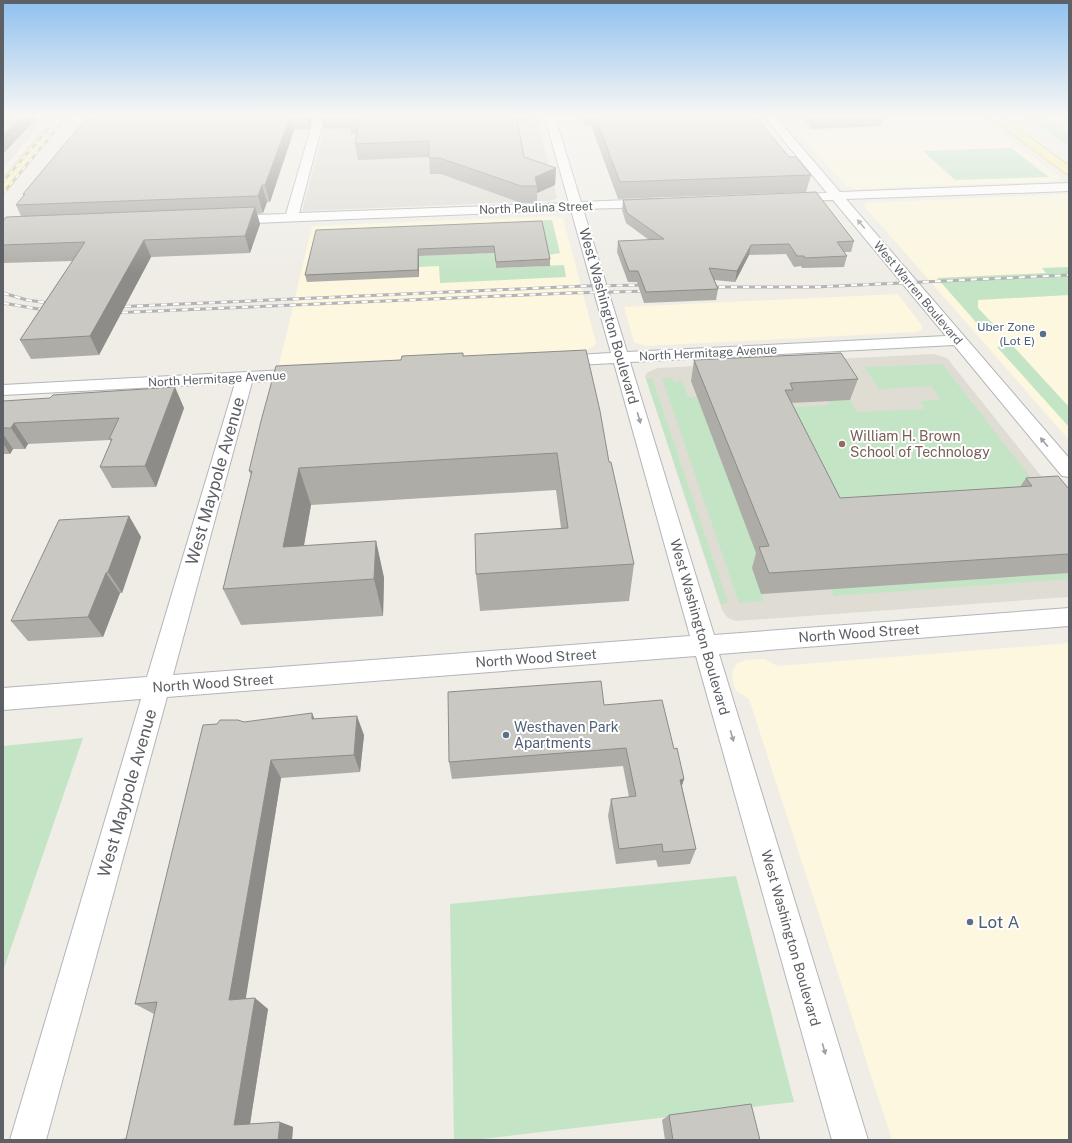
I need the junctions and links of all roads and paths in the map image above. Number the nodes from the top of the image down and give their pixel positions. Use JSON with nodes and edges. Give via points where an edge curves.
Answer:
{"nodes":[{"id":1,"x":19,"y":167,"type":"edge"},
{"id":2,"x":306,"y":167,"type":"edge"},
{"id":3,"x":565,"y":167,"type":"edge"},
{"id":4,"x":813,"y":167,"type":"edge"},
{"id":5,"x":3,"y":187,"type":"edge"},
{"id":6,"x":1069,"y":187,"type":"edge"},
{"id":7,"x":837,"y":196,"type":"junction"},
{"id":8,"x":774,"y":198,"type":"edge"},
{"id":9,"x":661,"y":203,"type":"edge"},
{"id":10,"x":577,"y":206,"type":"junction"},
{"id":11,"x":292,"y":218,"type":"junction"},
{"id":12,"x":215,"y":221,"type":"edge"},
{"id":13,"x":958,"y":340,"type":"junction"},
{"id":14,"x":621,"y":358,"type":"junction"},
{"id":15,"x":541,"y":362,"type":"edge"},
{"id":16,"x":320,"y":373,"type":"edge"},
{"id":17,"x":245,"y":377,"type":"junction"},
{"id":18,"x":3,"y":390,"type":"edge"},
{"id":19,"x":1069,"y":471,"type":"edge"},
{"id":20,"x":1069,"y":617,"type":"edge"},
{"id":21,"x":705,"y":645,"type":"junction"},
{"id":22,"x":157,"y":687,"type":"junction"},
{"id":23,"x":3,"y":699,"type":"edge"},
{"id":24,"x":28,"y":1140,"type":"edge"},
{"id":25,"x":850,"y":1140,"type":"edge"}],
"edges":[{"from":1,"to":5,"type":"main road"},
{"from":2,"to":11,"type":"street"},
{"from":3,"to":10,"type":"street","name":"West Washington Boulevard"},
{"from":4,"to":7,"type":"street","name":"West Warren Boulevard"},
{"from":6,"to":7,"type":"street"},
{"from":7,"to":8,"type":"street"},
{"from":13,"to":7,"type":"street","name":"West Warren Boulevard","one_way":true},
{"from":9,"to":10,"type":"street","name":"North Paulina Street"},
{"from":10,"to":11,"type":"street","name":"North Paulina Street"},
{"from":10,"to":14,"type":"street","name":"West Washington Boulevard"},
{"from":11,"to":12,"type":"street","name":"North Paulina Street"},
{"from":13,"to":14,"type":"street","name":"North Hermitage Avenue"},
{"from":19,"to":13,"type":"street","name":"West Warren Boulevard","one_way":true},
{"from":14,"to":15,"type":"street","name":"North Hermitage Avenue"},
{"from":14,"to":21,"type":"street","name":"West Washington Boulevard","one_way":true},
{"from":16,"to":17,"type":"street","name":"North Hermitage Avenue"},
{"from":17,"to":18,"type":"street","name":"North Hermitage Avenue"},
{"from":17,"to":22,"type":"street","name":"West Maypole Avenue"},
{"from":20,"to":21,"type":"street","name":"North Wood Street"},
{"from":21,"to":22,"type":"street","name":"North Wood Street"},
{"from":21,"to":25,"type":"street","name":"West Washington Boulevard","one_way":true},
{"from":22,"to":23,"type":"street","name":"North Wood Street"},
{"from":22,"to":24,"type":"street","name":"West Maypole Avenue"}]}
